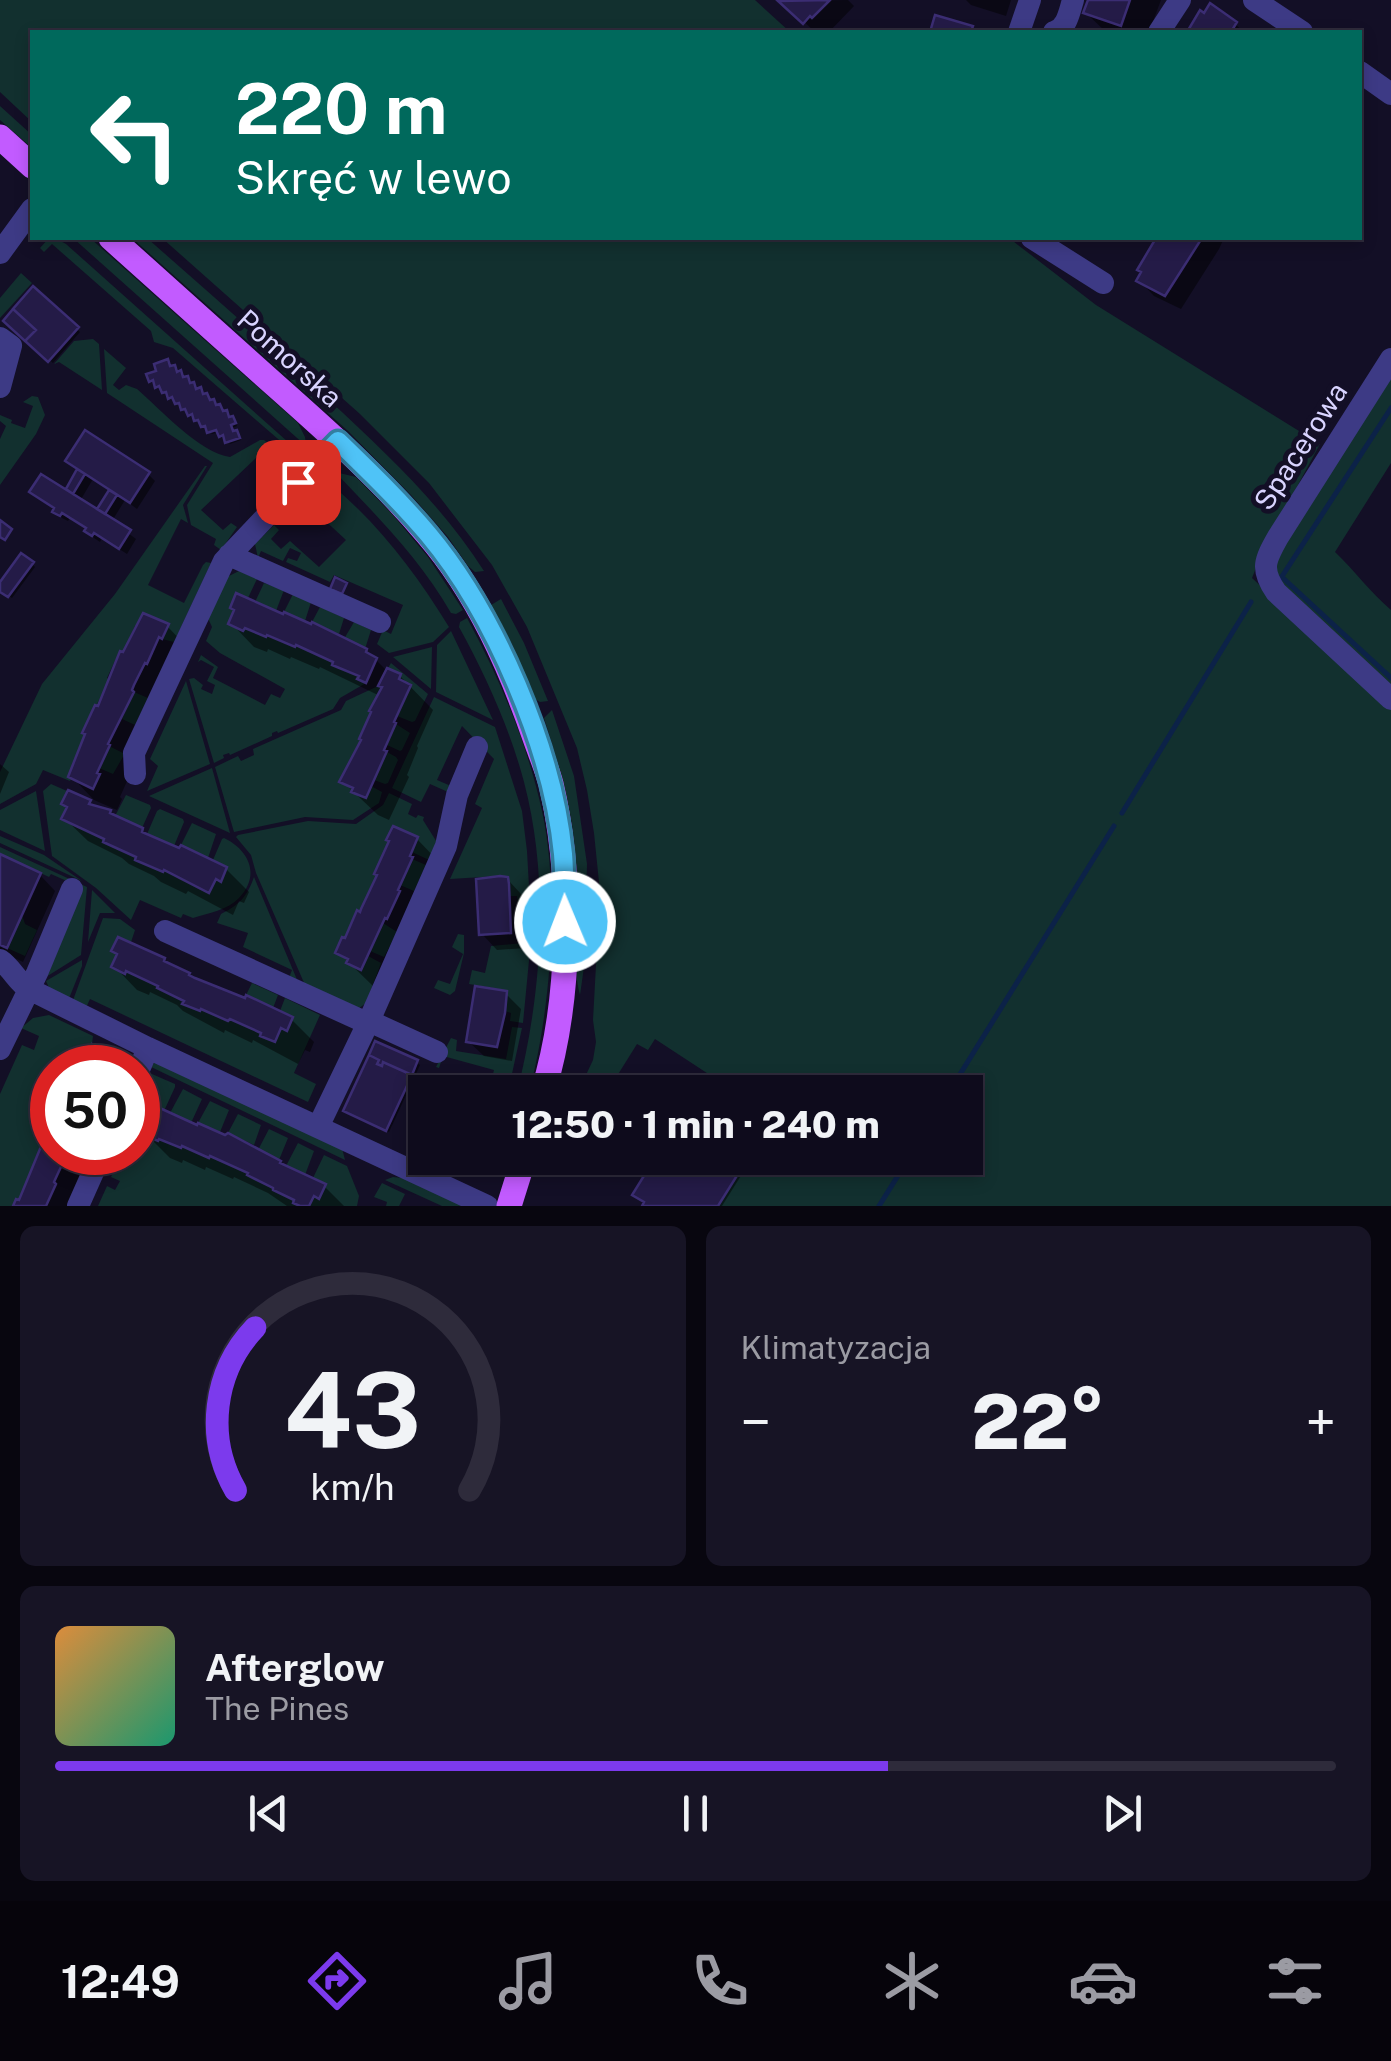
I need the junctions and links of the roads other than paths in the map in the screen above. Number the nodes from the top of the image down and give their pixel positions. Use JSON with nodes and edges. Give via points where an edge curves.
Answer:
{"nodes":[{"id":1,"x":1030,"y":0,"type":"edge"},
{"id":2,"x":1074,"y":0,"type":"edge"},
{"id":3,"x":1180,"y":0,"type":"edge"},
{"id":4,"x":1254,"y":0,"type":"edge"},
{"id":5,"x":1020,"y":29,"type":"edge"},
{"id":6,"x":1060,"y":30,"type":"edge"},
{"id":7,"x":1160,"y":30,"type":"edge"},
{"id":8,"x":1299,"y":30,"type":"edge"},
{"id":9,"x":1362,"y":73,"type":"edge"},
{"id":10,"x":1391,"y":94,"type":"edge"},
{"id":11,"x":0,"y":137,"type":"edge"},
{"id":12,"x":30,"y":164,"type":"edge"},
{"id":13,"x":30,"y":211,"type":"edge"},
{"id":14,"x":4,"y":238,"type":"edge"},
{"id":15,"x":114,"y":240,"type":"edge"},
{"id":16,"x":1035,"y":240,"type":"edge"},
{"id":17,"x":1103,"y":283,"type":"dead end"},
{"id":18,"x":0,"y":338,"type":"edge"},
{"id":19,"x":1391,"y":359,"type":"edge"},
{"id":20,"x":0,"y":387,"type":"edge"},
{"id":21,"x":338,"y":441,"type":"junction"},
{"id":22,"x":229,"y":555,"type":"junction"},
{"id":23,"x":380,"y":622,"type":"dead end"},
{"id":24,"x":1391,"y":699,"type":"edge"},
{"id":25,"x":477,"y":747,"type":"dead end"},
{"id":26,"x":135,"y":774,"type":"dead end"},
{"id":27,"x":72,"y":889,"type":"dead end"},
{"id":28,"x":165,"y":930,"type":"dead end"},
{"id":29,"x":0,"y":960,"type":"edge"},
{"id":30,"x":29,"y":990,"type":"junction"},
{"id":31,"x":368,"y":1022,"type":"junction"},
{"id":32,"x":142,"y":1045,"type":"edge"},
{"id":33,"x":0,"y":1049,"type":"edge"},
{"id":34,"x":437,"y":1052,"type":"dead end"},
{"id":35,"x":160,"y":1054,"type":"edge"},
{"id":36,"x":547,"y":1075,"type":"edge"},
{"id":37,"x":318,"y":1127,"type":"junction"},
{"id":38,"x":92,"y":1175,"type":"edge"},
{"id":39,"x":518,"y":1175,"type":"edge"},
{"id":40,"x":78,"y":1206,"type":"edge"},
{"id":41,"x":486,"y":1206,"type":"edge"},
{"id":42,"x":508,"y":1206,"type":"edge"}],
"edges":[{"from":1,"to":5,"type":"street"},
{"from":2,"to":6,"type":"street"},
{"from":3,"to":7,"type":"street"},
{"from":4,"to":8,"type":"street"},
{"from":9,"to":10,"type":"street"},
{"from":11,"to":12,"type":"main road"},
{"from":13,"to":14,"type":"street"},
{"from":15,"to":21,"type":"main road","name":"Pomorska"},
{"from":16,"to":17,"type":"street"},
{"from":18,"to":20,"type":"street","via":[[11,346]]},
{"from":19,"to":24,"type":"street","name":"Spacerowa","via":[[1264,567],[1276,592]]},
{"from":21,"to":22,"type":"street"},
{"from":21,"to":36,"type":"main road","name":"Pomorska","via":[[430,536],[467,589],[524,704],[550,782],[563,853],[565,922],[563,985]]},
{"from":22,"to":23,"type":"street"},
{"from":22,"to":26,"type":"street","via":[[134,753]]},
{"from":25,"to":31,"type":"street","via":[[446,846]]},
{"from":27,"to":30,"type":"street"},
{"from":28,"to":31,"type":"street"},
{"from":29,"to":30,"type":"street"},
{"from":30,"to":32,"type":"street"},
{"from":30,"to":33,"type":"street"},
{"from":31,"to":34,"type":"street"},
{"from":31,"to":37,"type":"street"},
{"from":35,"to":37,"type":"street"},
{"from":37,"to":41,"type":"street"},
{"from":38,"to":40,"type":"street"},
{"from":39,"to":42,"type":"main road"}]}
